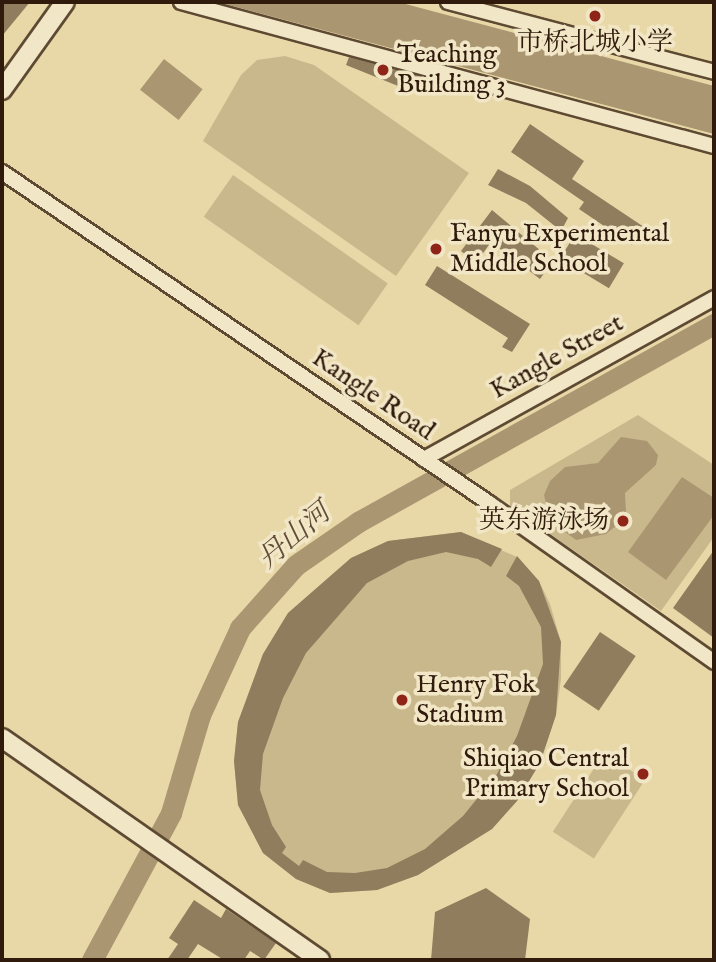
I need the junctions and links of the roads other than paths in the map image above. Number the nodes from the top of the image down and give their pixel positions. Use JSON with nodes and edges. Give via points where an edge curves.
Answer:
{"nodes":[{"id":1,"x":65,"y":2,"type":"edge"},
{"id":2,"x":181,"y":2,"type":"edge"},
{"id":3,"x":448,"y":2,"type":"edge"},
{"id":4,"x":714,"y":72,"type":"edge"},
{"id":5,"x":2,"y":90,"type":"edge"},
{"id":6,"x":714,"y":146,"type":"edge"},
{"id":7,"x":2,"y":172,"type":"edge"},
{"id":8,"x":714,"y":298,"type":"edge"},
{"id":9,"x":429,"y":463,"type":"junction"},
{"id":10,"x":714,"y":662,"type":"edge"},
{"id":11,"x":2,"y":738,"type":"edge"},
{"id":12,"x":320,"y":960,"type":"edge"}],
"edges":[{"from":1,"to":5,"type":"street"},
{"from":2,"to":6,"type":"street"},
{"from":3,"to":4,"type":"street"},
{"from":7,"to":9,"type":"street","name":"Kangle Road"},
{"from":8,"to":9,"type":"street","name":"Kangle Street"},
{"from":9,"to":10,"type":"street","name":"Kangle Road"},
{"from":11,"to":12,"type":"street"}]}
